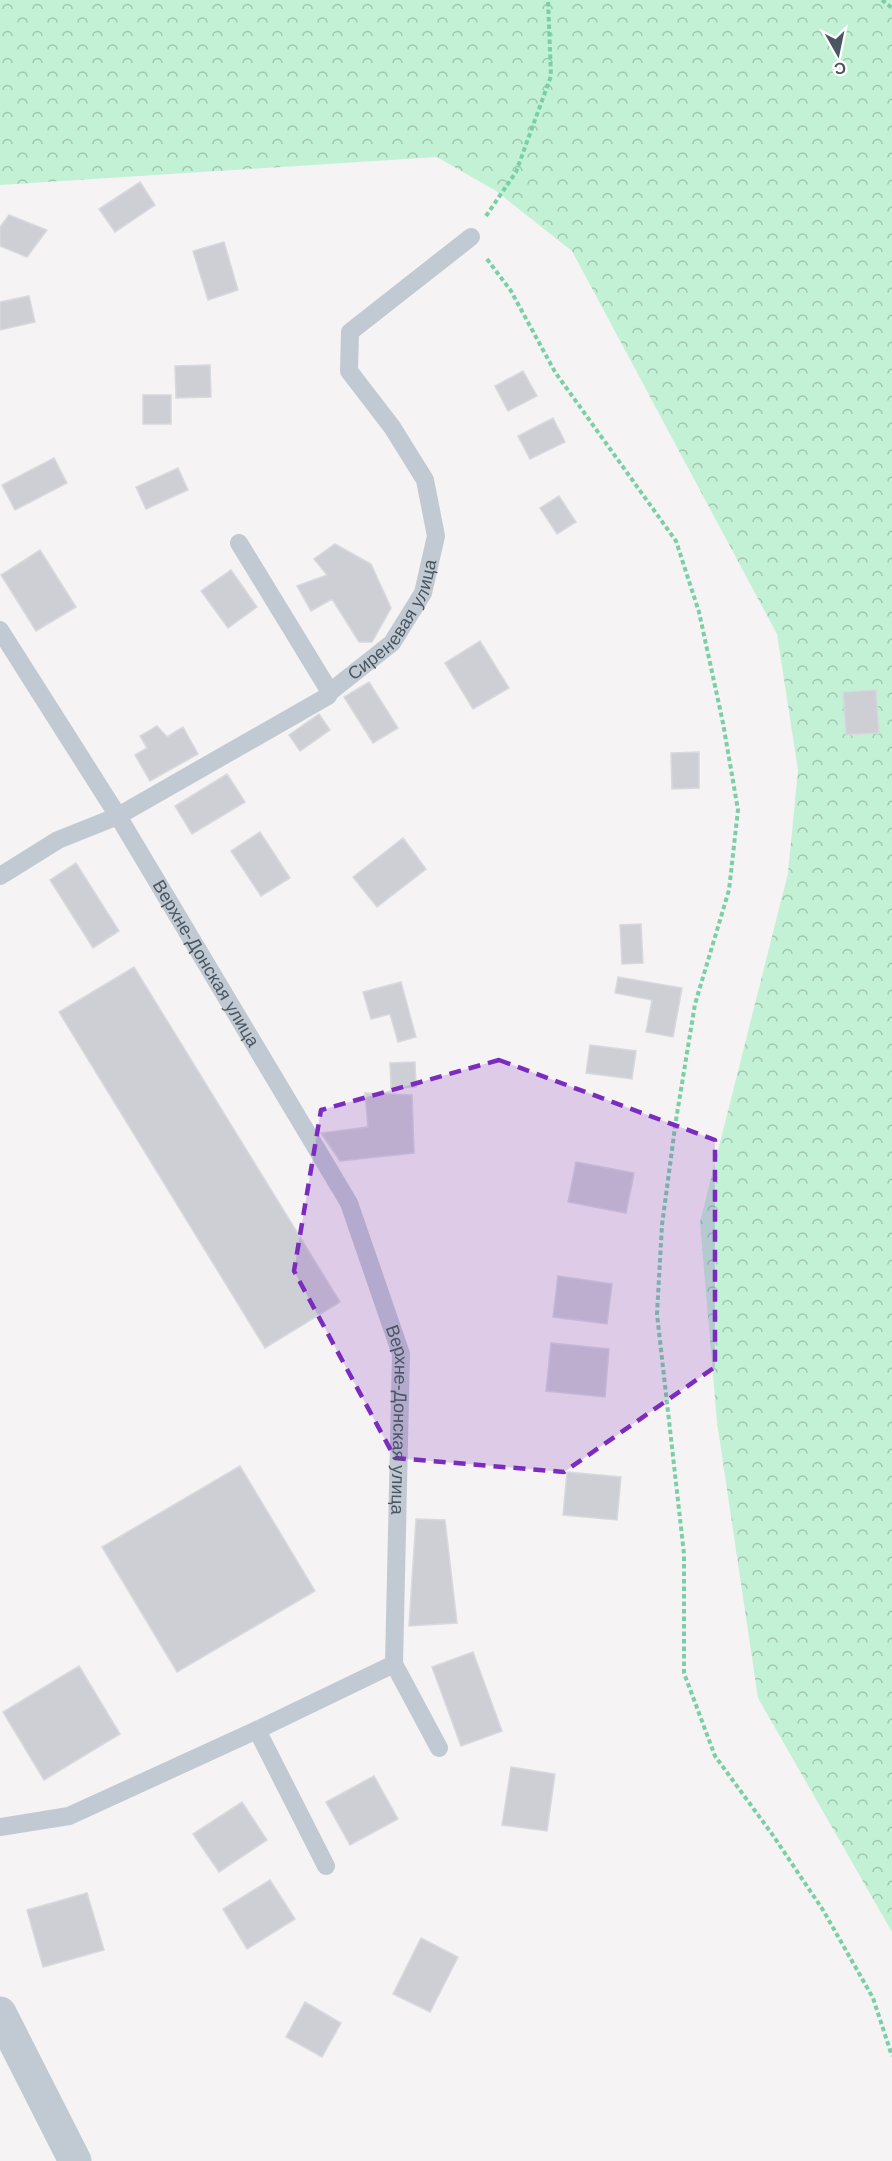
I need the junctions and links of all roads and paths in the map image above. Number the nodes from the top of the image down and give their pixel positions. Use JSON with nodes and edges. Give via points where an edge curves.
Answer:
{"nodes":[{"id":1,"x":549,"y":0,"type":"edge"},
{"id":2,"x":882,"y":0,"type":"edge"},
{"id":3,"x":892,"y":8,"type":"edge"},
{"id":4,"x":471,"y":237,"type":"junction"},
{"id":5,"x":239,"y":543,"type":"dead end"},
{"id":6,"x":0,"y":630,"type":"edge"},
{"id":7,"x":330,"y":692,"type":"junction"},
{"id":8,"x":118,"y":816,"type":"junction"},
{"id":9,"x":0,"y":876,"type":"edge"},
{"id":10,"x":394,"y":1664,"type":"junction"},
{"id":11,"x":257,"y":1730,"type":"junction"},
{"id":12,"x":439,"y":1748,"type":"dead end"},
{"id":13,"x":0,"y":1827,"type":"edge"},
{"id":14,"x":326,"y":1866,"type":"dead end"},
{"id":15,"x":0,"y":2013,"type":"edge"},
{"id":16,"x":892,"y":2056,"type":"edge"},
{"id":17,"x":75,"y":2161,"type":"edge"}],
"edges":[{"from":1,"to":4,"type":"path","via":[[551,76],[516,172]]},
{"from":2,"to":3,"type":"path"},
{"from":4,"to":7,"type":"lane","name":"Сиреневая улица","via":[[350,332],[348,371],[392,427],[425,480],[436,536],[423,593],[392,643]]},
{"from":4,"to":16,"type":"path","via":[[510,291],[555,372],[676,541],[699,612],[738,810],[729,890],[695,1004],[662,1225],[657,1314],[684,1554],[684,1673],[715,1756],[823,1910],[873,1998]]},
{"from":5,"to":7,"type":"lane"},
{"from":6,"to":8,"type":"lane","name":"Верхне-Донская улица"},
{"from":7,"to":8,"type":"lane","name":"Сиреневая улица"},
{"from":8,"to":9,"type":"lane","name":"Сиреневая улица","via":[[58,840]]},
{"from":8,"to":10,"type":"lane","name":"Верхне-Донская улица","via":[[349,1203],[401,1354]]},
{"from":10,"to":11,"type":"lane"},
{"from":10,"to":12,"type":"lane"},
{"from":11,"to":13,"type":"lane","via":[[69,1816]]},
{"from":11,"to":14,"type":"lane"},
{"from":15,"to":17,"type":"street"}]}
